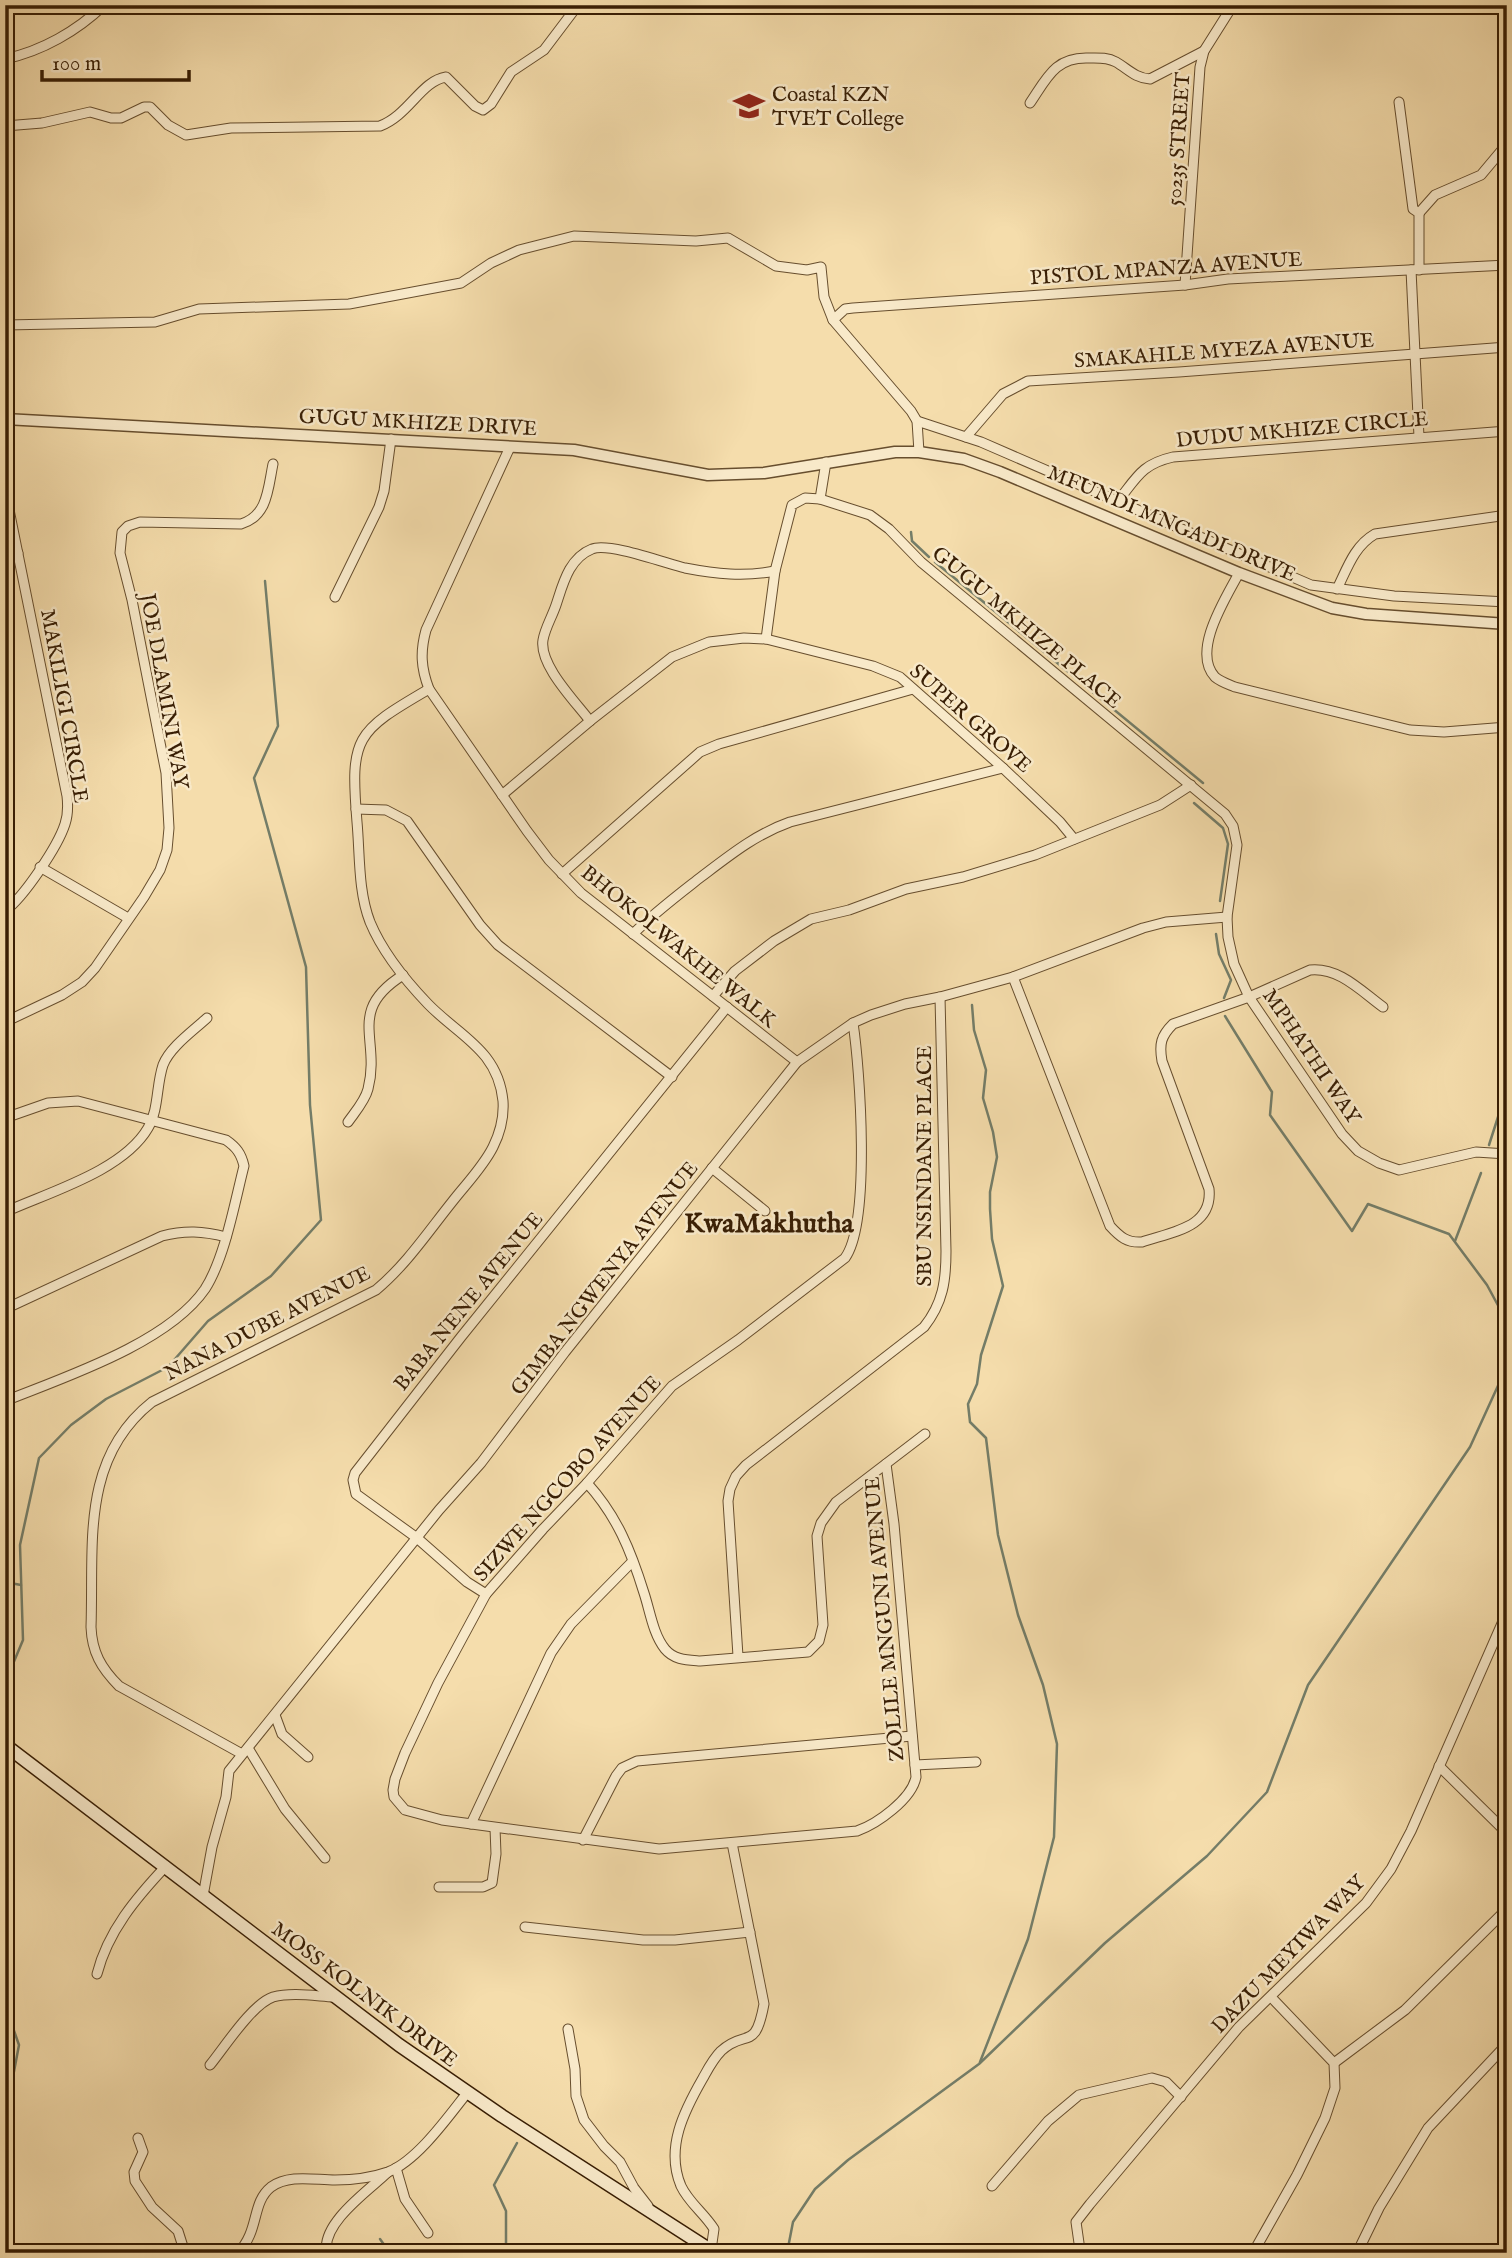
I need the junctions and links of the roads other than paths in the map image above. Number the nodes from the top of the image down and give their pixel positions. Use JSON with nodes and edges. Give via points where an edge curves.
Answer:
{"nodes":[{"id":1,"x":104,"y":5,"type":"edge"},
{"id":2,"x":578,"y":5,"type":"edge"},
{"id":3,"x":1233,"y":5,"type":"edge"},
{"id":4,"x":1204,"y":51,"type":"junction"},
{"id":5,"x":5,"y":59,"type":"edge"},
{"id":6,"x":1399,"y":102,"type":"dead end"},
{"id":7,"x":1030,"y":103,"type":"dead end"},
{"id":8,"x":5,"y":126,"type":"edge"},
{"id":9,"x":1507,"y":144,"type":"edge"},
{"id":10,"x":1419,"y":213,"type":"junction"},
{"id":11,"x":1507,"y":265,"type":"edge"},
{"id":12,"x":1415,"y":270,"type":"junction"},
{"id":13,"x":1185,"y":285,"type":"junction"},
{"id":14,"x":833,"y":320,"type":"junction"},
{"id":15,"x":5,"y":325,"type":"edge"},
{"id":16,"x":1507,"y":346,"type":"edge"},
{"id":17,"x":1417,"y":354,"type":"junction"},
{"id":18,"x":5,"y":419,"type":"edge"},
{"id":19,"x":917,"y":422,"type":"junction"},
{"id":20,"x":1507,"y":431,"type":"edge"},
{"id":21,"x":966,"y":437,"type":"junction"},
{"id":22,"x":1419,"y":437,"type":"junction"},
{"id":23,"x":391,"y":439,"type":"junction"},
{"id":24,"x":510,"y":447,"type":"junction"},
{"id":25,"x":919,"y":452,"type":"junction"},
{"id":26,"x":826,"y":462,"type":"junction"},
{"id":27,"x":273,"y":464,"type":"dead end"},
{"id":28,"x":5,"y":490,"type":"edge"},
{"id":29,"x":820,"y":499,"type":"junction"},
{"id":30,"x":1118,"y":501,"type":"junction"},
{"id":31,"x":1507,"y":515,"type":"edge"},
{"id":32,"x":18,"y":553,"type":"junction"},
{"id":33,"x":5,"y":555,"type":"edge"},
{"id":34,"x":775,"y":570,"type":"junction"},
{"id":35,"x":1239,"y":573,"type":"junction"},
{"id":36,"x":1337,"y":589,"type":"junction"},
{"id":37,"x":335,"y":597,"type":"dead end"},
{"id":38,"x":1507,"y":602,"type":"edge"},
{"id":39,"x":1507,"y":624,"type":"edge"},
{"id":40,"x":766,"y":639,"type":"junction"},
{"id":41,"x":913,"y":689,"type":"junction"},
{"id":42,"x":429,"y":690,"type":"junction"},
{"id":43,"x":590,"y":721,"type":"junction"},
{"id":44,"x":1507,"y":727,"type":"edge"},
{"id":45,"x":1003,"y":768,"type":"junction"},
{"id":46,"x":1191,"y":785,"type":"junction"},
{"id":47,"x":502,"y":795,"type":"junction"},
{"id":48,"x":356,"y":809,"type":"junction"},
{"id":49,"x":1233,"y":826,"type":"joint"},
{"id":50,"x":1074,"y":839,"type":"junction"},
{"id":51,"x":40,"y":867,"type":"junction"},
{"id":52,"x":562,"y":874,"type":"junction"},
{"id":53,"x":5,"y":911,"type":"edge"},
{"id":54,"x":1227,"y":917,"type":"junction"},
{"id":55,"x":128,"y":918,"type":"junction"},
{"id":56,"x":633,"y":934,"type":"junction"},
{"id":57,"x":403,"y":975,"type":"junction"},
{"id":58,"x":1013,"y":977,"type":"junction"},
{"id":59,"x":713,"y":996,"type":"junction"},
{"id":60,"x":940,"y":997,"type":"junction"},
{"id":61,"x":1250,"y":997,"type":"junction"},
{"id":62,"x":727,"y":1007,"type":"junction"},
{"id":63,"x":1383,"y":1007,"type":"dead end"},
{"id":64,"x":207,"y":1017,"type":"dead end"},
{"id":65,"x":5,"y":1023,"type":"edge"},
{"id":66,"x":853,"y":1023,"type":"junction"},
{"id":67,"x":797,"y":1062,"type":"junction"},
{"id":68,"x":672,"y":1077,"type":"junction"},
{"id":69,"x":5,"y":1118,"type":"edge"},
{"id":70,"x":152,"y":1119,"type":"junction"},
{"id":71,"x":348,"y":1122,"type":"dead end"},
{"id":72,"x":1507,"y":1154,"type":"edge"},
{"id":73,"x":712,"y":1168,"type":"junction"},
{"id":74,"x":5,"y":1212,"type":"edge"},
{"id":75,"x":765,"y":1212,"type":"dead end"},
{"id":76,"x":226,"y":1237,"type":"junction"},
{"id":77,"x":5,"y":1309,"type":"edge"},
{"id":78,"x":5,"y":1401,"type":"edge"},
{"id":79,"x":925,"y":1434,"type":"dead end"},
{"id":80,"x":886,"y":1464,"type":"junction"},
{"id":81,"x":587,"y":1483,"type":"junction"},
{"id":82,"x":417,"y":1538,"type":"junction"},
{"id":83,"x":632,"y":1562,"type":"junction"},
{"id":84,"x":486,"y":1594,"type":"junction"},
{"id":85,"x":1507,"y":1612,"type":"edge"},
{"id":86,"x":738,"y":1656,"type":"junction"},
{"id":87,"x":275,"y":1715,"type":"junction"},
{"id":88,"x":912,"y":1735,"type":"junction"},
{"id":89,"x":5,"y":1745,"type":"edge"},
{"id":90,"x":245,"y":1751,"type":"junction"},
{"id":91,"x":308,"y":1757,"type":"dead end"},
{"id":92,"x":976,"y":1762,"type":"dead end"},
{"id":93,"x":915,"y":1765,"type":"junction"},
{"id":94,"x":1438,"y":1766,"type":"junction"},
{"id":95,"x":405,"y":1810,"type":"joint"},
{"id":96,"x":471,"y":1824,"type":"junction"},
{"id":97,"x":495,"y":1828,"type":"junction"},
{"id":98,"x":1507,"y":1833,"type":"edge"},
{"id":99,"x":583,"y":1840,"type":"junction"},
{"id":100,"x":732,"y":1843,"type":"junction"},
{"id":101,"x":325,"y":1858,"type":"dead end"},
{"id":102,"x":166,"y":1866,"type":"junction"},
{"id":103,"x":439,"y":1887,"type":"dead end"},
{"id":104,"x":203,"y":1896,"type":"junction"},
{"id":105,"x":1507,"y":1909,"type":"edge"},
{"id":106,"x":525,"y":1927,"type":"dead end"},
{"id":107,"x":750,"y":1932,"type":"junction"},
{"id":108,"x":97,"y":1974,"type":"dead end"},
{"id":109,"x":336,"y":1997,"type":"junction"},
{"id":110,"x":1270,"y":1997,"type":"junction"},
{"id":111,"x":568,"y":2029,"type":"dead end"},
{"id":112,"x":1507,"y":2044,"type":"edge"},
{"id":113,"x":1334,"y":2063,"type":"junction"},
{"id":114,"x":210,"y":2065,"type":"dead end"},
{"id":115,"x":467,"y":2093,"type":"junction"},
{"id":116,"x":1181,"y":2096,"type":"junction"},
{"id":117,"x":138,"y":2138,"type":"dead end"},
{"id":118,"x":392,"y":2170,"type":"junction"},
{"id":119,"x":992,"y":2186,"type":"dead end"},
{"id":120,"x":659,"y":2217,"type":"junction"},
{"id":121,"x":428,"y":2233,"type":"dead end"},
{"id":122,"x":712,"y":2252,"type":"edge"},
{"id":123,"x":185,"y":2253,"type":"edge"},
{"id":124,"x":238,"y":2253,"type":"edge"},
{"id":125,"x":327,"y":2253,"type":"edge"},
{"id":126,"x":1077,"y":2253,"type":"edge"},
{"id":127,"x":1253,"y":2253,"type":"edge"},
{"id":128,"x":1357,"y":2253,"type":"edge"}],
"edges":[{"from":1,"to":5,"type":"street","via":[[62,37]]},
{"from":2,"to":8,"type":"street","via":[[544,50],[511,72],[483,110],[446,76],[435,79],[402,114],[380,126],[231,128],[186,135],[144,107],[121,118],[90,112]]},
{"from":3,"to":4,"type":"street","name":"50235 STREET"},
{"from":4,"to":7,"type":"street","via":[[1150,79],[1104,58],[1068,59],[1051,72]]},
{"from":4,"to":13,"type":"street","name":"50235 STREET"},
{"from":6,"to":10,"type":"street","via":[[1413,209]]},
{"from":9,"to":10,"type":"street","via":[[1481,174],[1435,195]]},
{"from":10,"to":12,"type":"street"},
{"from":11,"to":12,"type":"street","name":"PISTOL MPANZA AVENUE"},
{"from":12,"to":13,"type":"street","name":"PISTOL MPANZA AVENUE"},
{"from":12,"to":17,"type":"street"},
{"from":13,"to":14,"type":"street","name":"PISTOL MPANZA AVENUE","via":[[853,308]]},
{"from":14,"to":15,"type":"street","via":[[824,297],[821,267],[776,267],[728,238],[596,235],[519,250],[443,287],[349,304],[199,309],[155,322]]},
{"from":14,"to":19,"type":"street"},
{"from":16,"to":17,"type":"street","name":"SMAKAHLE MYEZA AVENUE"},
{"from":17,"to":21,"type":"street","name":"SMAKAHLE MYEZA AVENUE","via":[[1028,381],[1003,394]]},
{"from":17,"to":22,"type":"street"},
{"from":18,"to":23,"type":"street","name":"GUGU MKHIZE DRIVE"},
{"from":19,"to":21,"type":"street"},
{"from":19,"to":25,"type":"street"},
{"from":20,"to":22,"type":"street","name":"DUDU MKHIZE CIRCLE"},
{"from":21,"to":30,"type":"street"},
{"from":22,"to":30,"type":"street","name":"DUDU MKHIZE CIRCLE","via":[[1154,461]]},
{"from":23,"to":24,"type":"street","name":"GUGU MKHIZE DRIVE"},
{"from":23,"to":37,"type":"street","via":[[379,507]]},
{"from":24,"to":26,"type":"street","name":"GUGU MKHIZE DRIVE","via":[[600,453],[708,475],[764,473]]},
{"from":24,"to":42,"type":"street","name":"BHOKOLWAKHE WALK","via":[[426,630],[421,660]]},
{"from":25,"to":26,"type":"street","name":"MFUNDI MNGADI DRIVE"},
{"from":25,"to":35,"type":"street","name":"MFUNDI MNGADI DRIVE","via":[[964,459],[1000,472]]},
{"from":26,"to":29,"type":"street"},
{"from":27,"to":55,"type":"street","name":"JOE DLAMINI WAY","via":[[262,508],[250,522],[139,522],[128,526],[120,538],[166,773],[169,828],[160,870]]},
{"from":28,"to":32,"type":"street","name":"MAKILIGI CIRCLE"},
{"from":29,"to":34,"type":"street","via":[[798,500],[792,505]]},
{"from":29,"to":46,"type":"street","name":"GUGU MKHIZE PLACE","via":[[878,520],[921,562]]},
{"from":30,"to":36,"type":"street","via":[[1293,579]]},
{"from":31,"to":36,"type":"street","via":[[1375,534],[1357,549]]},
{"from":32,"to":33,"type":"street"},
{"from":32,"to":51,"type":"street","name":"MAKILIGI CIRCLE","via":[[67,796],[66,821]]},
{"from":34,"to":40,"type":"street"},
{"from":34,"to":43,"type":"street","via":[[728,575],[604,547],[580,556],[570,569],[544,633],[542,650],[547,664]]},
{"from":35,"to":39,"type":"street","name":"MFUNDI MNGADI DRIVE","via":[[1340,610]]},
{"from":35,"to":44,"type":"street","via":[[1210,633],[1206,656],[1214,676],[1222,681],[1410,730]]},
{"from":36,"to":38,"type":"street"},
{"from":40,"to":41,"type":"street","name":"SUPER GROVE","via":[[890,671]]},
{"from":40,"to":43,"type":"street","name":"SUPER GROVE","via":[[727,639],[686,649]]},
{"from":41,"to":45,"type":"street","name":"SUPER GROVE"},
{"from":41,"to":52,"type":"street","via":[[700,752]]},
{"from":42,"to":47,"type":"street","name":"BHOKOLWAKHE WALK"},
{"from":42,"to":48,"type":"street","name":"NANA DUBE AVENUE","via":[[392,711],[360,743],[354,773]]},
{"from":43,"to":47,"type":"street","name":"SUPER GROVE"},
{"from":45,"to":50,"type":"street","name":"SUPER GROVE"},
{"from":45,"to":56,"type":"street","via":[[770,829],[681,892]]},
{"from":46,"to":49,"type":"street","name":"GUGU MKHIZE PLACE"},
{"from":46,"to":50,"type":"street","via":[[1160,805]]},
{"from":47,"to":52,"type":"street","name":"BHOKOLWAKHE WALK"},
{"from":48,"to":57,"type":"street","name":"NANA DUBE AVENUE","via":[[364,901],[371,923]]},
{"from":48,"to":68,"type":"street","via":[[387,810],[407,821],[498,945]]},
{"from":49,"to":54,"type":"street","name":"MPHATHI WAY","via":[[1237,845]]},
{"from":50,"to":59,"type":"street","via":[[1024,859],[811,919],[735,971]]},
{"from":51,"to":53,"type":"street","name":"MAKILIGI CIRCLE","via":[[20,899]]},
{"from":51,"to":55,"type":"street"},
{"from":52,"to":56,"type":"street","name":"BHOKOLWAKHE WALK"},
{"from":54,"to":58,"type":"street","name":"GIMBA NGWENYA AVENUE","via":[[1143,928]]},
{"from":54,"to":61,"type":"street","name":"MPHATHI WAY","via":[[1230,950]]},
{"from":55,"to":65,"type":"street","name":"JOE DLAMINI WAY","via":[[82,982]]},
{"from":56,"to":59,"type":"street","name":"BHOKOLWAKHE WALK"},
{"from":57,"to":71,"type":"street","via":[[380,992],[371,1010],[369,1088]]},
{"from":57,"to":90,"type":"street","name":"NANA DUBE AVENUE","via":[[495,1069],[502,1121],[484,1162],[389,1279],[361,1299],[152,1402],[119,1437],[98,1483],[91,1627],[96,1657],[119,1686]]},
{"from":58,"to":60,"type":"street","name":"GIMBA NGWENYA AVENUE"},
{"from":58,"to":61,"type":"street","via":[[1110,1226],[1119,1236],[1135,1242],[1195,1223],[1207,1212],[1210,1198],[1162,1061],[1164,1033],[1174,1024]]},
{"from":59,"to":62,"type":"street","name":"BHOKOLWAKHE WALK"},
{"from":60,"to":66,"type":"street","name":"GIMBA NGWENYA AVENUE"},
{"from":60,"to":86,"type":"street","name":"SBU NSINDANE PLACE","via":[[943,1295],[924,1327],[736,1476],[728,1502]]},
{"from":61,"to":63,"type":"street","via":[[1321,969],[1344,978]]},
{"from":61,"to":72,"type":"street","name":"MPHATHI WAY","via":[[1358,1151],[1399,1170],[1476,1152]]},
{"from":62,"to":67,"type":"street","name":"BHOKOLWAKHE WALK"},
{"from":62,"to":68,"type":"street","name":"BABA NENE AVENUE"},
{"from":64,"to":70,"type":"street","via":[[166,1061]]},
{"from":66,"to":67,"type":"street","name":"GIMBA NGWENYA AVENUE"},
{"from":66,"to":81,"type":"street","name":"SIZWE NGCOBO AVENUE","via":[[859,1075],[860,1191],[859,1219],[850,1250],[738,1340],[671,1386]]},
{"from":67,"to":73,"type":"street","name":"GIMBA NGWENYA AVENUE"},
{"from":68,"to":82,"type":"street","name":"BABA NENE AVENUE","via":[[355,1473],[356,1494]]},
{"from":69,"to":70,"type":"street","via":[[71,1100]]},
{"from":70,"to":74,"type":"street","via":[[140,1139],[109,1166]]},
{"from":70,"to":76,"type":"street","via":[[226,1140],[242,1155],[244,1166]]},
{"from":73,"to":75,"type":"street"},
{"from":73,"to":82,"type":"street","name":"GIMBA NGWENYA AVENUE","via":[[481,1464]]},
{"from":76,"to":77,"type":"street","via":[[195,1231],[162,1236]]},
{"from":76,"to":78,"type":"street","via":[[206,1287],[176,1319],[118,1353]]},
{"from":79,"to":80,"type":"street"},
{"from":80,"to":86,"type":"street","via":[[836,1502],[821,1523],[817,1536],[823,1625],[819,1641],[808,1652]]},
{"from":80,"to":88,"type":"street","name":"ZOLILE MNGUNI AVENUE"},
{"from":81,"to":83,"type":"street","via":[[613,1515]]},
{"from":81,"to":84,"type":"street","name":"SIZWE NGCOBO AVENUE"},
{"from":82,"to":84,"type":"street","name":"BABA NENE AVENUE"},
{"from":82,"to":87,"type":"street","name":"GIMBA NGWENYA AVENUE"},
{"from":83,"to":86,"type":"street","via":[[659,1639],[671,1654],[685,1660]]},
{"from":83,"to":96,"type":"street","via":[[561,1636]]},
{"from":84,"to":95,"type":"street","name":"SIZWE NGCOBO AVENUE","via":[[438,1683],[395,1779],[394,1797]]},
{"from":85,"to":94,"type":"street","name":"DAZU MEYIWA WAY"},
{"from":87,"to":90,"type":"street","name":"GIMBA NGWENYA AVENUE"},
{"from":87,"to":91,"type":"street","via":[[282,1734]]},
{"from":88,"to":93,"type":"street","name":"ZOLILE MNGUNI AVENUE"},
{"from":88,"to":99,"type":"street","via":[[636,1761],[616,1776]]},
{"from":89,"to":102,"type":"main road","name":"MOSS KOLNIK DRIVE"},
{"from":90,"to":101,"type":"street"},
{"from":90,"to":104,"type":"street","name":"GIMBA NGWENYA AVENUE","via":[[227,1777]]},
{"from":92,"to":93,"type":"street"},
{"from":93,"to":100,"type":"street","name":"ZOLILE MNGUNI AVENUE","via":[[912,1789],[868,1827]]},
{"from":94,"to":98,"type":"street"},
{"from":94,"to":110,"type":"street","name":"DAZU MEYIWA WAY","via":[[1391,1869],[1366,1903]]},
{"from":95,"to":96,"type":"street","name":"ZOLILE MNGUNI AVENUE"},
{"from":96,"to":97,"type":"street","name":"ZOLILE MNGUNI AVENUE"},
{"from":97,"to":99,"type":"street","name":"ZOLILE MNGUNI AVENUE"},
{"from":97,"to":103,"type":"street","via":[[492,1883]]},
{"from":99,"to":100,"type":"street","name":"ZOLILE MNGUNI AVENUE","via":[[659,1849]]},
{"from":100,"to":107,"type":"street"},
{"from":102,"to":104,"type":"main road","name":"MOSS KOLNIK DRIVE"},
{"from":102,"to":108,"type":"street","via":[[125,1912]]},
{"from":104,"to":109,"type":"main road","name":"MOSS KOLNIK DRIVE"},
{"from":105,"to":113,"type":"street","via":[[1405,2010]]},
{"from":106,"to":107,"type":"street","via":[[643,1940]]},
{"from":107,"to":122,"type":"street","via":[[764,1993],[758,2030],[715,2058],[687,2107],[675,2145],[681,2186],[714,2229]]},
{"from":109,"to":114,"type":"street","via":[[270,1998]]},
{"from":109,"to":115,"type":"main road","name":"MOSS KOLNIK DRIVE"},
{"from":110,"to":113,"type":"street"},
{"from":110,"to":116,"type":"street","name":"DAZU MEYIWA WAY"},
{"from":111,"to":120,"type":"street","via":[[576,2096],[584,2120]]},
{"from":112,"to":128,"type":"street","via":[[1428,2128]]},
{"from":113,"to":127,"type":"street","via":[[1335,2088],[1325,2118]]},
{"from":115,"to":118,"type":"street","via":[[415,2153]]},
{"from":115,"to":120,"type":"main road","name":"MOSS KOLNIK DRIVE"},
{"from":116,"to":119,"type":"street","via":[[1166,2082],[1152,2078],[1079,2095],[1048,2121]]},
{"from":116,"to":126,"type":"street","name":"DAZU MEYIWA WAY","via":[[1076,2222]]},
{"from":117,"to":123,"type":"street","via":[[143,2152],[135,2181],[152,2207],[178,2231]]},
{"from":118,"to":121,"type":"street"},
{"from":118,"to":124,"type":"street","via":[[358,2179],[279,2182],[264,2195],[251,2238]]},
{"from":118,"to":125,"type":"street","via":[[340,2217],[330,2233]]},
{"from":120,"to":122,"type":"main road","name":"MOSS KOLNIK DRIVE"}]}
